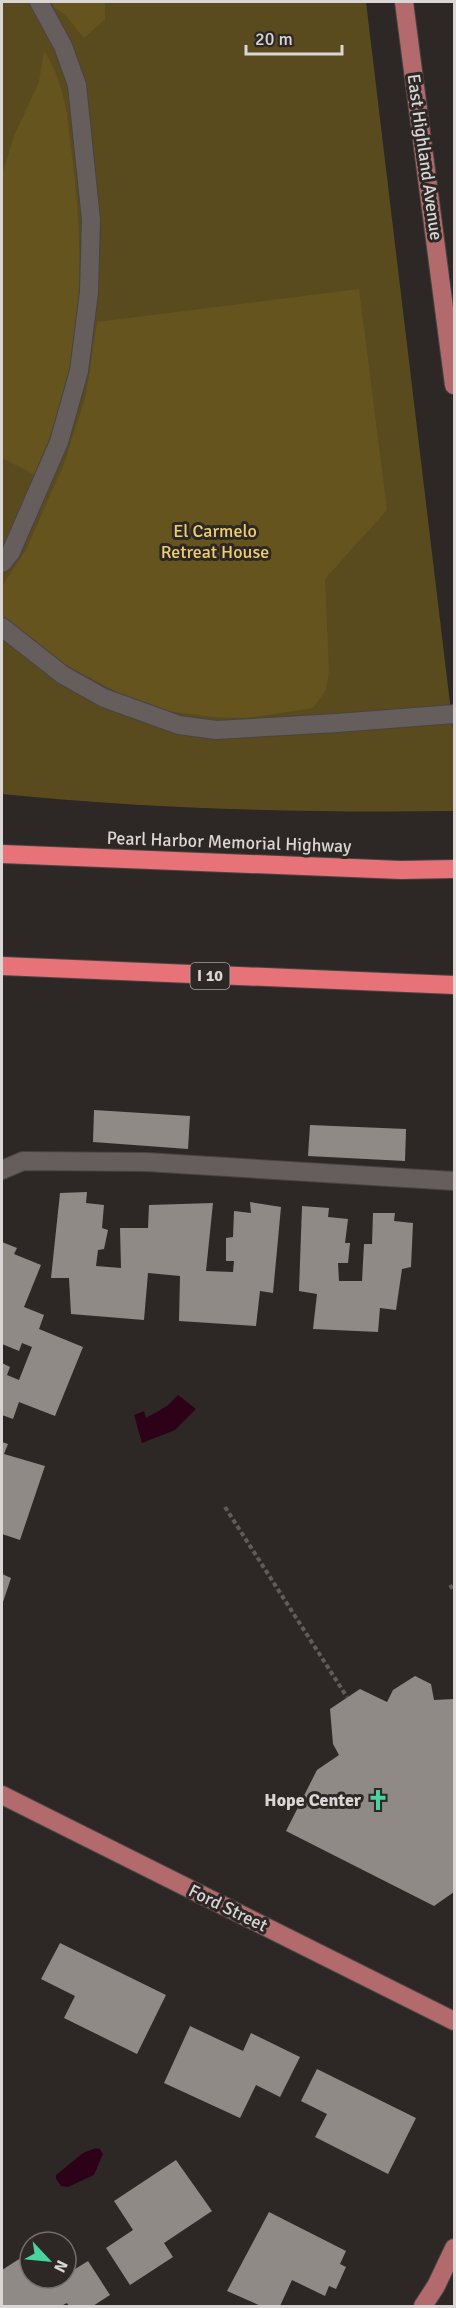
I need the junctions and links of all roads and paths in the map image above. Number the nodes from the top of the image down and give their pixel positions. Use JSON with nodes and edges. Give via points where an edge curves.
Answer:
{"nodes":[{"id":1,"x":39,"y":2,"type":"edge"},
{"id":2,"x":404,"y":2,"type":"edge"},
{"id":3,"x":454,"y":385,"type":"edge"},
{"id":4,"x":2,"y":563,"type":"edge"},
{"id":5,"x":2,"y":627,"type":"edge"},
{"id":6,"x":454,"y":714,"type":"edge"},
{"id":7,"x":2,"y":854,"type":"edge"},
{"id":8,"x":454,"y":869,"type":"edge"},
{"id":9,"x":2,"y":966,"type":"edge"},
{"id":10,"x":454,"y":985,"type":"edge"},
{"id":11,"x":2,"y":1170,"type":"edge"},
{"id":12,"x":454,"y":1181,"type":"edge"},
{"id":13,"x":225,"y":1507,"type":"dead end"},
{"id":14,"x":450,"y":1586,"type":"dead end"},
{"id":15,"x":454,"y":1591,"type":"edge"},
{"id":16,"x":347,"y":1697,"type":"dead end"},
{"id":17,"x":2,"y":1795,"type":"edge"},
{"id":18,"x":454,"y":2021,"type":"edge"},
{"id":19,"x":454,"y":2248,"type":"edge"},
{"id":20,"x":423,"y":2307,"type":"edge"}],
"edges":[{"from":1,"to":4,"type":"lane","via":[[63,46],[77,85],[92,220],[89,292],[79,372],[59,442],[11,552]]},
{"from":2,"to":3,"type":"main road","name":"East Highland Avenue"},
{"from":5,"to":6,"type":"lane","via":[[63,675],[104,698],[179,725],[216,730]]},
{"from":7,"to":8,"type":"highway","name":"Pearl Harbor Memorial Highway"},
{"from":9,"to":10,"type":"highway","number":"I 10"},
{"from":11,"to":12,"type":"lane","via":[[23,1161],[146,1162]]},
{"from":13,"to":16,"type":"path"},
{"from":14,"to":15,"type":"path"},
{"from":17,"to":18,"type":"main road","name":"Ford Street"},
{"from":19,"to":20,"type":"main road"}]}
